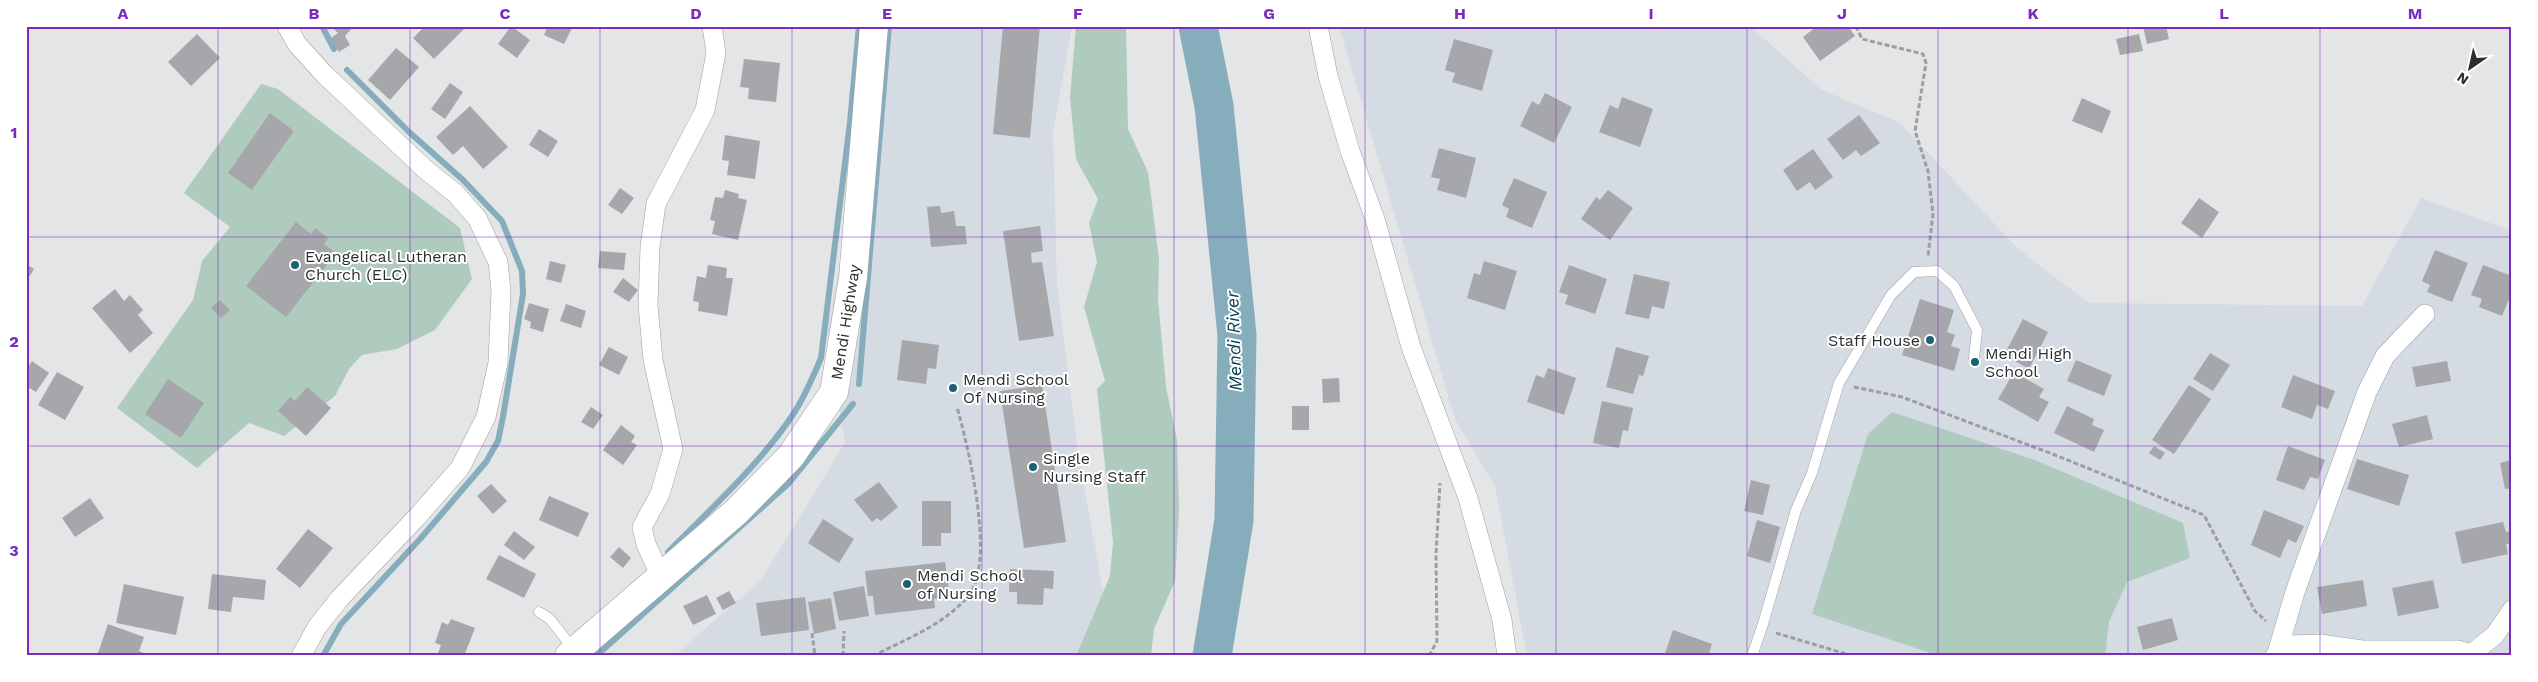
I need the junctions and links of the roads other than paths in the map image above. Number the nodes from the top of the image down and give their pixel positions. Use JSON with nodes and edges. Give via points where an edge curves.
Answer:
{"nodes":[{"id":1,"x":287,"y":26,"type":"edge"},
{"id":2,"x":712,"y":26,"type":"edge"},
{"id":3,"x":874,"y":26,"type":"edge"},
{"id":4,"x":1318,"y":26,"type":"edge"},
{"id":5,"x":2425,"y":314,"type":"dead end"},
{"id":6,"x":1974,"y":358,"type":"dead end"},
{"id":7,"x":661,"y":577,"type":"junction"},
{"id":8,"x":2512,"y":610,"type":"edge"},
{"id":9,"x":539,"y":612,"type":"dead end"},
{"id":10,"x":2279,"y":648,"type":"edge"},
{"id":11,"x":572,"y":653,"type":"edge"},
{"id":12,"x":2475,"y":655,"type":"edge"},
{"id":13,"x":301,"y":656,"type":"edge"},
{"id":14,"x":1507,"y":656,"type":"edge"},
{"id":15,"x":1752,"y":656,"type":"edge"}],
"edges":[{"from":1,"to":13,"type":"street","via":[[324,74],[455,193],[476,218],[498,262],[501,291],[498,363],[486,417],[460,468],[340,598],[317,627]]},
{"from":2,"to":7,"type":"street","via":[[716,54],[705,110],[656,204],[650,247],[648,305],[653,360],[673,449],[660,494],[642,527]]},
{"from":3,"to":7,"type":"main road","name":"Mendi Highway","via":[[853,278],[834,392],[791,456],[736,512]]},
{"from":4,"to":14,"type":"street","via":[[1328,76],[1350,151],[1375,219],[1411,346],[1468,498],[1502,620]]},
{"from":5,"to":10,"type":"street","via":[[2385,356],[2367,392]]},
{"from":6,"to":15,"type":"lane","via":[[1977,330],[1954,286],[1937,271],[1914,272],[1891,295],[1839,383]]},
{"from":7,"to":11,"type":"main road","name":"Mendi Highway"},
{"from":8,"to":12,"type":"street","via":[[2495,635]]},
{"from":9,"to":11,"type":"lane","via":[[550,619]]},
{"from":10,"to":12,"type":"street","via":[[2320,644],[2362,650],[2458,650]]}]}
